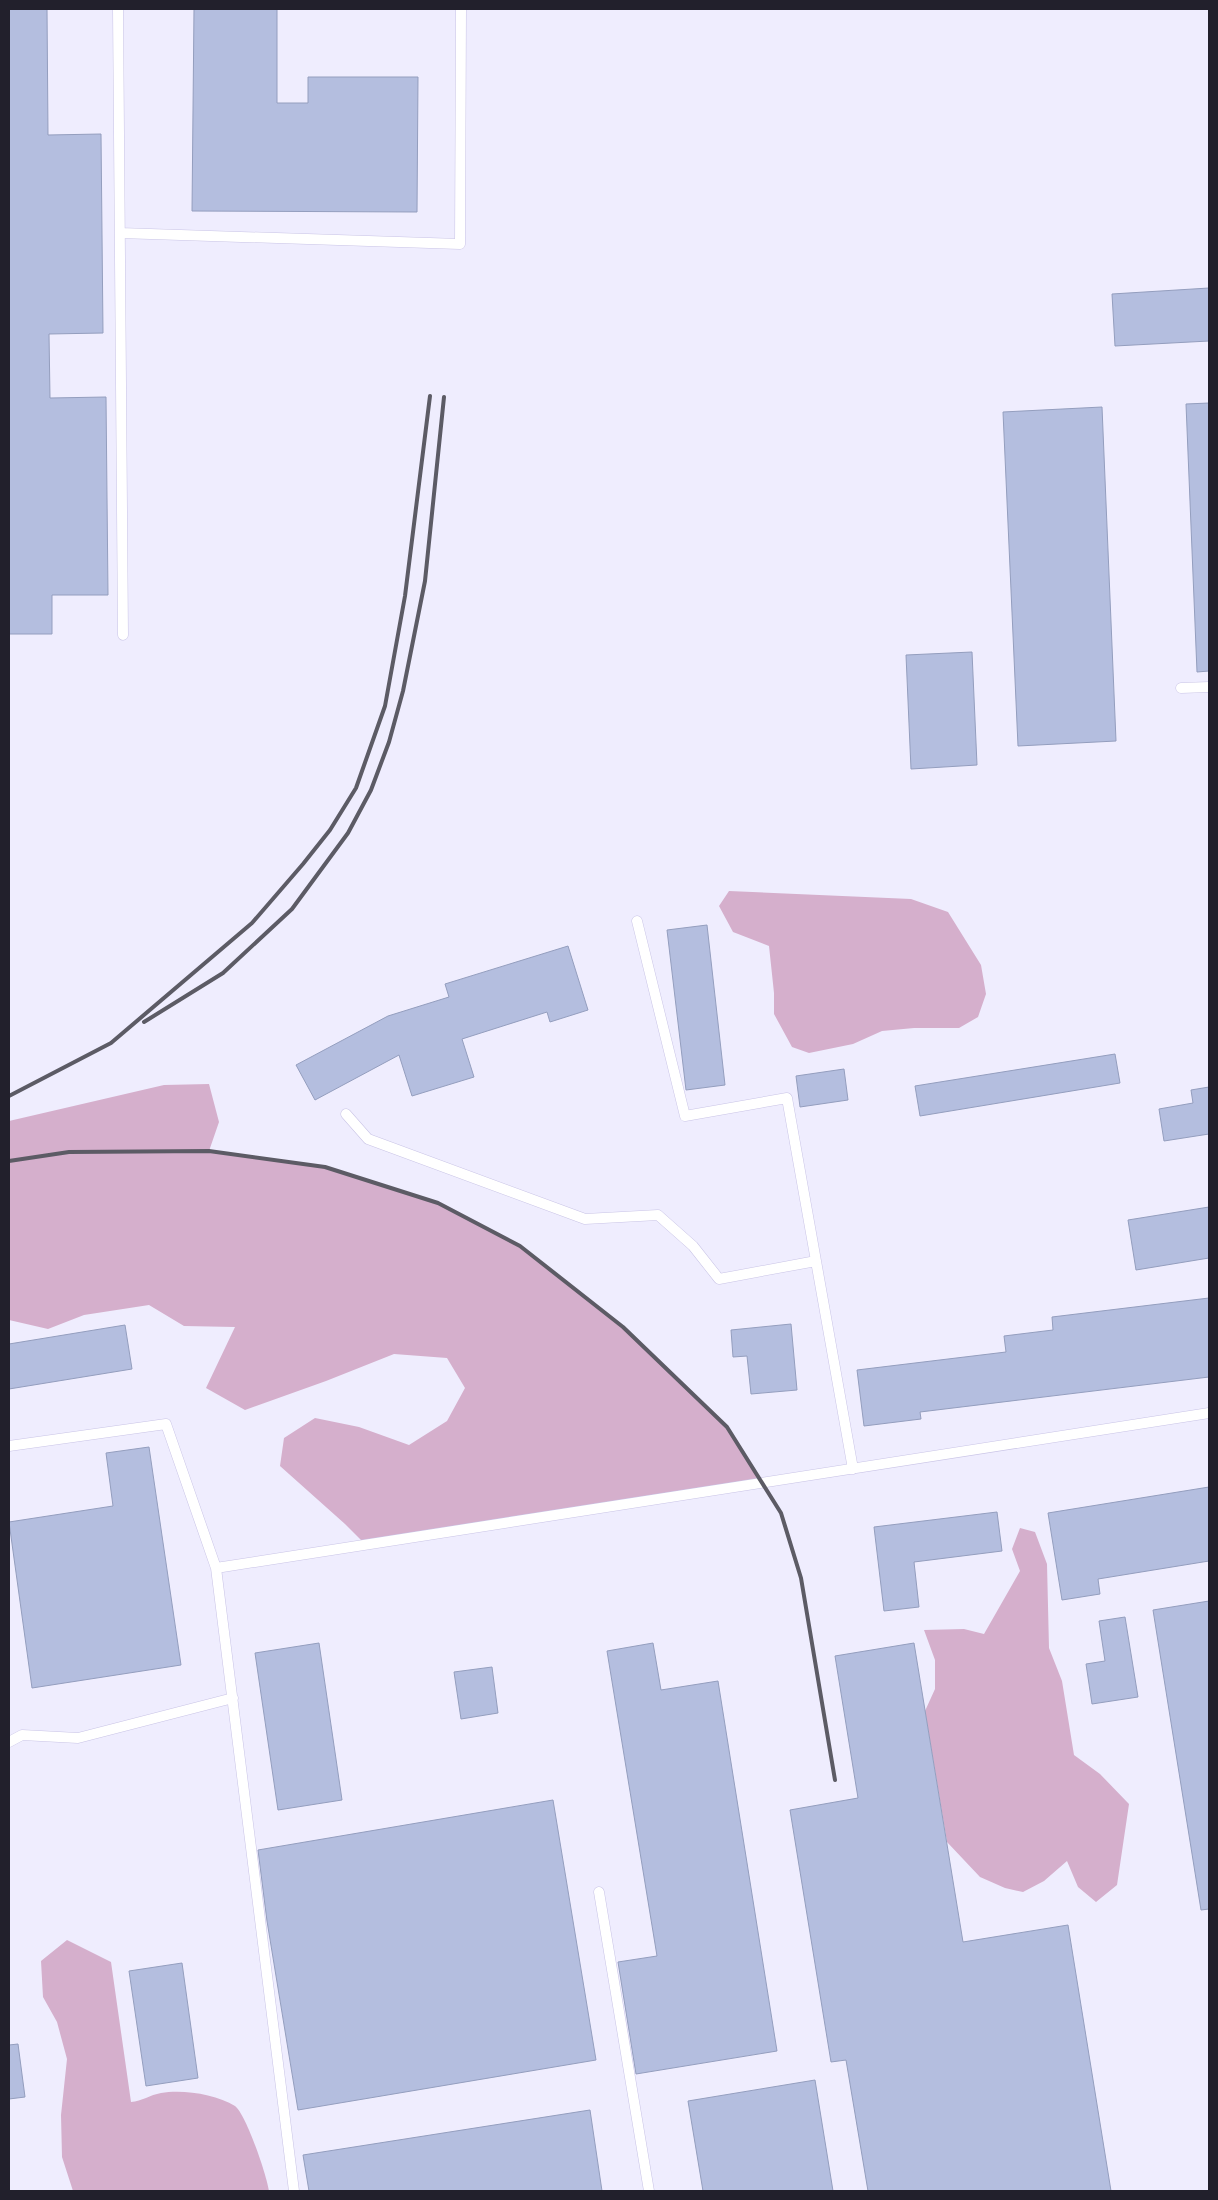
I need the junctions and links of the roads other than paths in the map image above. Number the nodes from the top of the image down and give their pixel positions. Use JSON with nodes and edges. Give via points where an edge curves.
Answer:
{"nodes":[{"id":1,"x":118,"y":9,"type":"edge"},
{"id":2,"x":461,"y":9,"type":"edge"},
{"id":3,"x":120,"y":233,"type":"junction"},
{"id":4,"x":123,"y":635,"type":"dead end"},
{"id":5,"x":1209,"y":687,"type":"edge"},
{"id":6,"x":1181,"y":688,"type":"dead end"},
{"id":7,"x":637,"y":921,"type":"dead end"},
{"id":8,"x":346,"y":1114,"type":"dead end"},
{"id":9,"x":816,"y":1261,"type":"junction"},
{"id":10,"x":1209,"y":1413,"type":"edge"},
{"id":11,"x":9,"y":1446,"type":"edge"},
{"id":12,"x":853,"y":1469,"type":"junction"},
{"id":13,"x":216,"y":1568,"type":"junction"},
{"id":14,"x":233,"y":1698,"type":"junction"},
{"id":15,"x":9,"y":1742,"type":"edge"},
{"id":16,"x":599,"y":1892,"type":"dead end"},
{"id":17,"x":294,"y":2191,"type":"edge"},
{"id":18,"x":649,"y":2191,"type":"edge"}],
"edges":[{"from":1,"to":3,"type":"lane"},
{"from":2,"to":3,"type":"lane","via":[[460,244]]},
{"from":3,"to":4,"type":"lane"},
{"from":5,"to":6,"type":"lane"},
{"from":7,"to":9,"type":"lane","via":[[685,1116],[787,1098]]},
{"from":8,"to":9,"type":"lane","via":[[368,1140],[585,1219],[658,1215],[693,1246],[719,1279]]},
{"from":9,"to":12,"type":"lane"},
{"from":10,"to":12,"type":"lane"},
{"from":11,"to":13,"type":"lane","via":[[166,1424]]},
{"from":12,"to":13,"type":"lane"},
{"from":13,"to":14,"type":"lane"},
{"from":14,"to":15,"type":"lane","via":[[78,1738],[22,1735]]},
{"from":14,"to":17,"type":"lane"},
{"from":16,"to":18,"type":"lane"}]}
